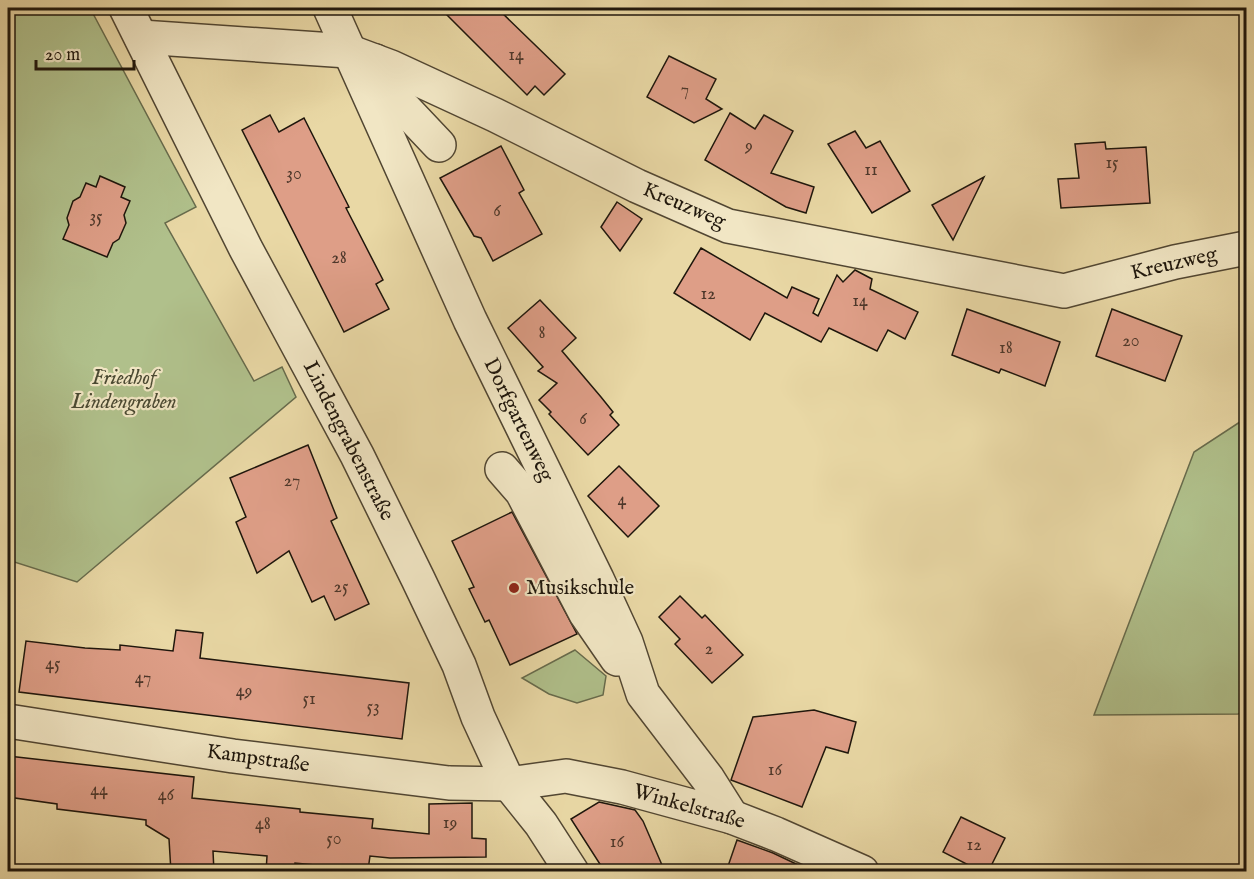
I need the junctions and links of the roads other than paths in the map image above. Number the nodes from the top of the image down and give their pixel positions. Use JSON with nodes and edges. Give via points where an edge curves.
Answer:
{"nodes":[{"id":1,"x":126,"y":8,"type":"edge"},
{"id":2,"x":330,"y":8,"type":"edge"},
{"id":3,"x":141,"y":37,"type":"junction"},
{"id":4,"x":362,"y":56,"type":"junction"},
{"id":5,"x":439,"y":144,"type":"dead end"},
{"id":6,"x":1246,"y":248,"type":"edge"},
{"id":7,"x":502,"y":469,"type":"dead end"},
{"id":8,"x":637,"y":675,"type":"junction"},
{"id":9,"x":8,"y":721,"type":"edge"},
{"id":10,"x":509,"y":784,"type":"junction"},
{"id":11,"x":732,"y":817,"type":"junction"},
{"id":12,"x":572,"y":872,"type":"edge"},
{"id":13,"x":862,"y":872,"type":"edge"}],
"edges":[{"from":1,"to":3,"type":"street","name":"Lindengrabenstraße"},
{"from":2,"to":4,"type":"street","name":"Dorfgartenweg"},
{"from":3,"to":4,"type":"street","name":"Kreuzweg"},
{"from":3,"to":10,"type":"street","name":"Lindengrabenstraße","via":[[246,249],[357,455],[459,665]]},
{"from":4,"to":5,"type":"street","via":[[387,90]]},
{"from":4,"to":6,"type":"street","name":"Kreuzweg","via":[[728,226],[1064,291]]},
{"from":4,"to":8,"type":"street","name":"Dorfgartenweg","via":[[470,320],[597,579]]},
{"from":7,"to":8,"type":"street","via":[[522,492],[586,614],[618,659]]},
{"from":8,"to":11,"type":"street","name":"Dorfgartenweg","via":[[643,694]]},
{"from":9,"to":10,"type":"street","name":"Kampstraße","via":[[280,762],[449,783]]},
{"from":10,"to":11,"type":"street","name":"Winkelstraße","via":[[566,776]]},
{"from":10,"to":12,"type":"street","name":"Lindengrabenstraße"},
{"from":11,"to":13,"type":"street","name":"Winkelstraße"}]}
